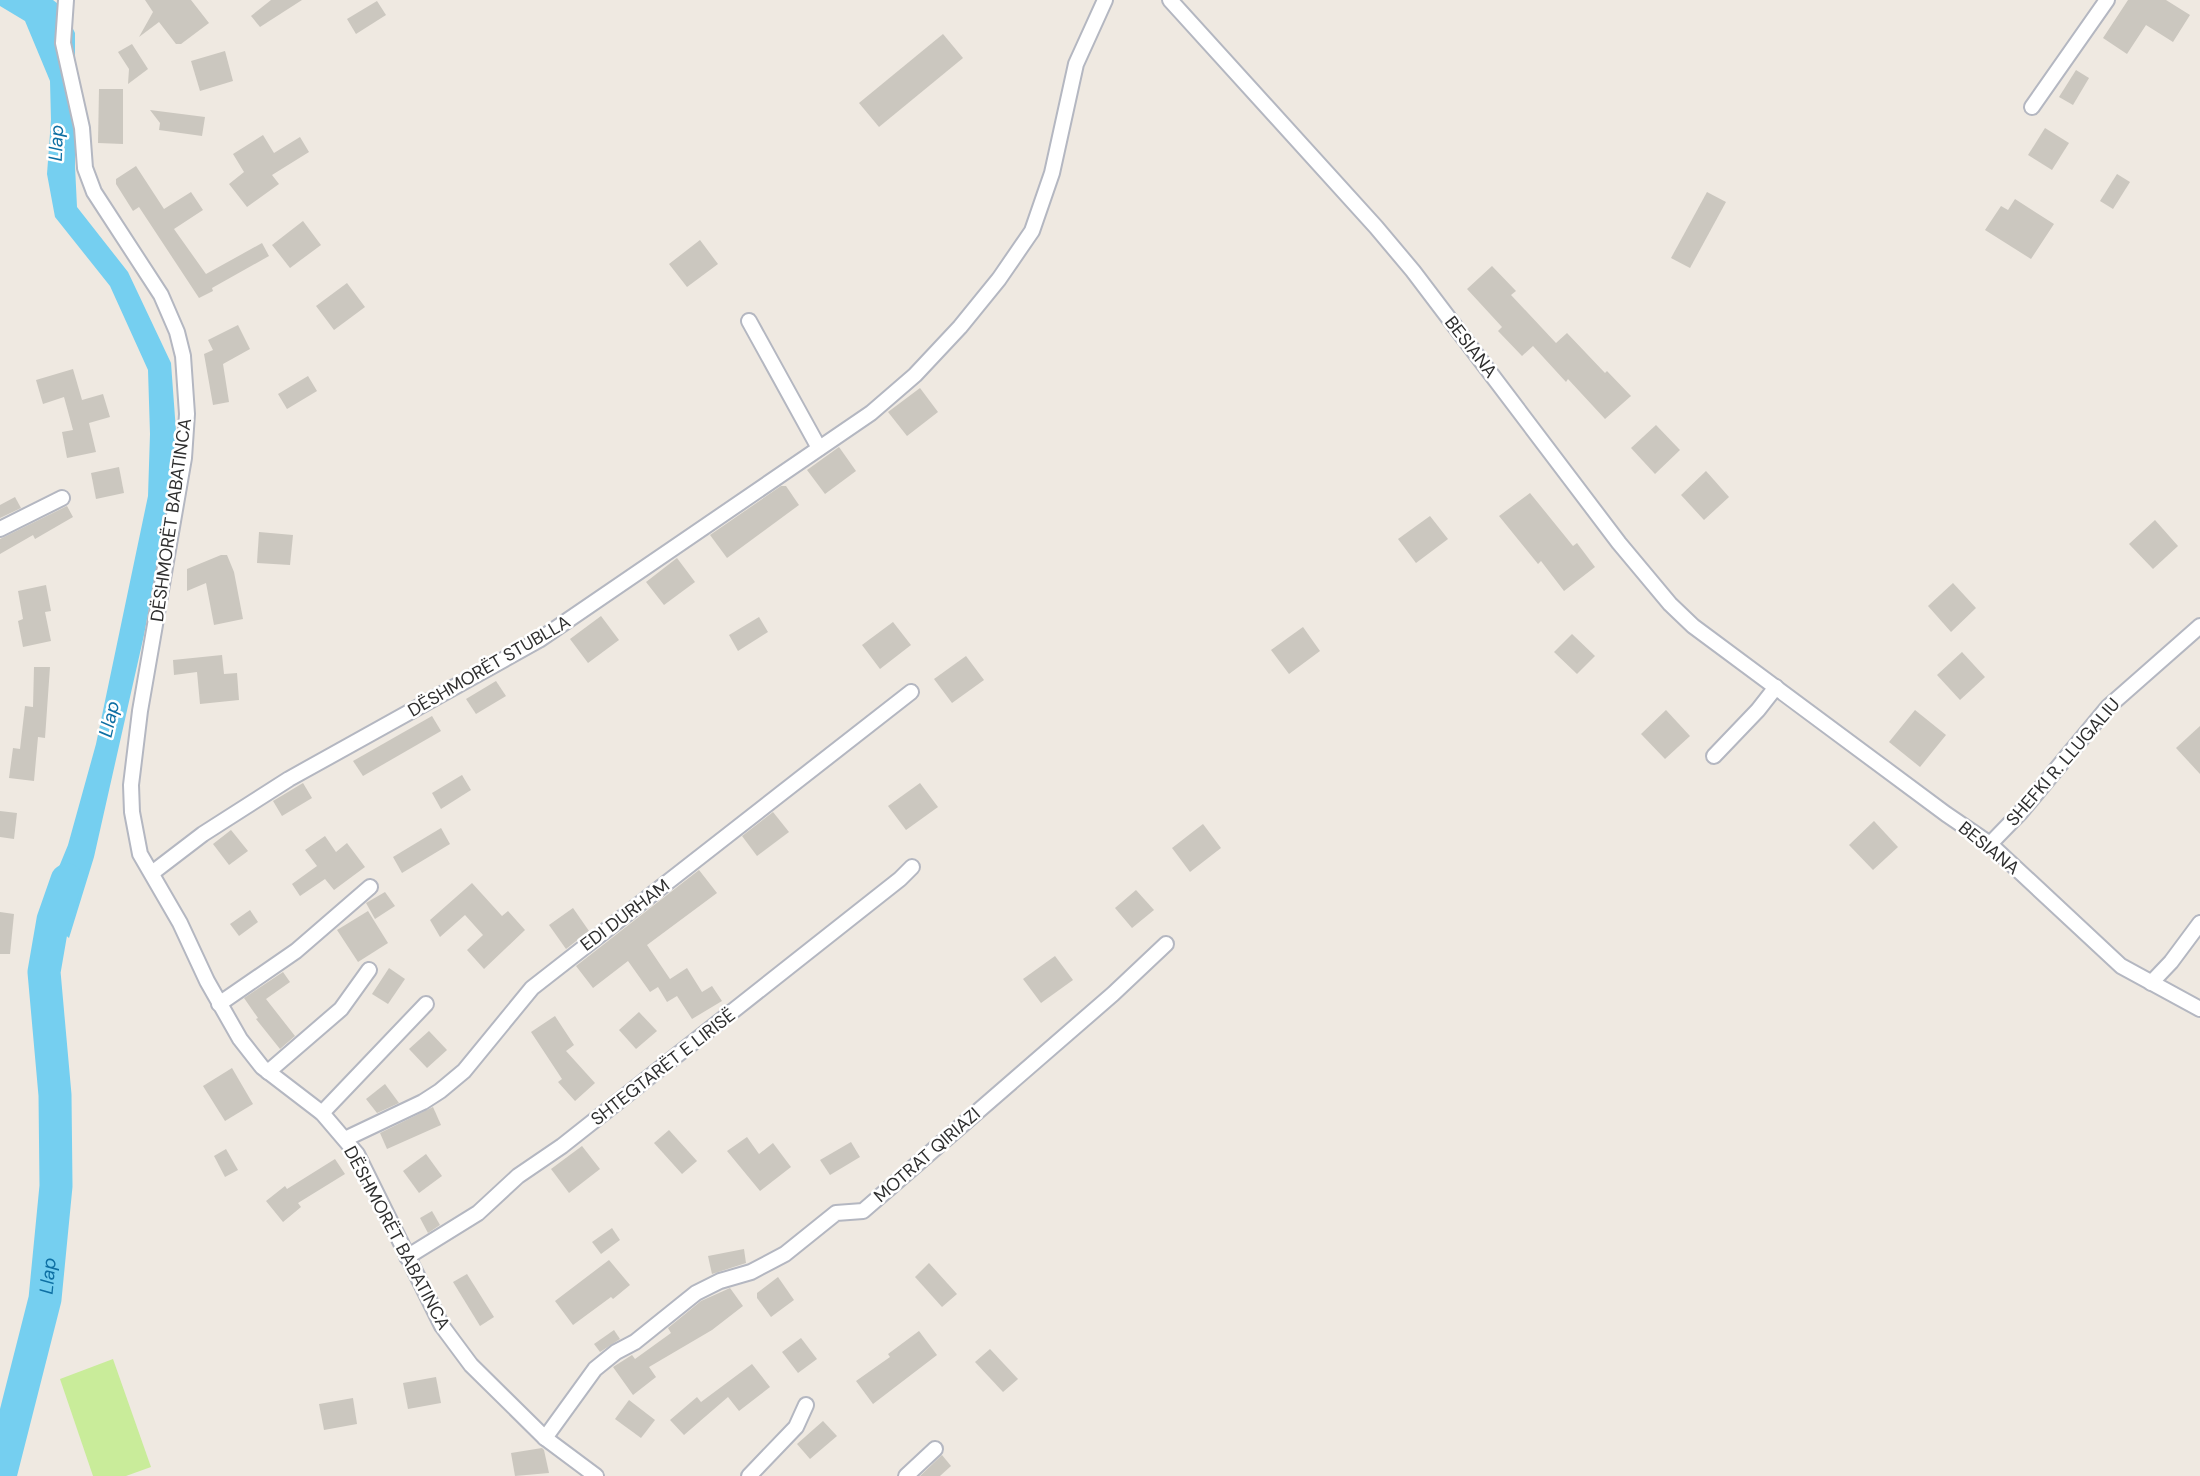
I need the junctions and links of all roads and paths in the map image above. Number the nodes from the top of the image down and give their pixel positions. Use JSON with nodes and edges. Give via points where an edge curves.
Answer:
{"nodes":[{"id":1,"x":66,"y":0,"type":"edge"},
{"id":2,"x":1105,"y":0,"type":"edge"},
{"id":3,"x":1170,"y":0,"type":"edge"},
{"id":4,"x":2107,"y":0,"type":"edge"},
{"id":5,"x":2032,"y":107,"type":"dead end"},
{"id":6,"x":749,"y":321,"type":"dead end"},
{"id":7,"x":819,"y":449,"type":"junction"},
{"id":8,"x":62,"y":498,"type":"dead end"},
{"id":9,"x":0,"y":529,"type":"edge"},
{"id":10,"x":2200,"y":626,"type":"edge"},
{"id":11,"x":1776,"y":687,"type":"junction"},
{"id":12,"x":911,"y":692,"type":"dead end"},
{"id":13,"x":1714,"y":756,"type":"dead end"},
{"id":14,"x":1990,"y":844,"type":"junction"},
{"id":15,"x":912,"y":867,"type":"dead end"},
{"id":16,"x":152,"y":873,"type":"junction"},
{"id":17,"x":370,"y":887,"type":"dead end"},
{"id":18,"x":2200,"y":923,"type":"edge"},
{"id":19,"x":1166,"y":944,"type":"dead end"},
{"id":20,"x":369,"y":970,"type":"dead end"},
{"id":21,"x":2151,"y":983,"type":"junction"},
{"id":22,"x":219,"y":1004,"type":"junction"},
{"id":23,"x":426,"y":1004,"type":"dead end"},
{"id":24,"x":2200,"y":1009,"type":"edge"},
{"id":25,"x":268,"y":1072,"type":"junction"},
{"id":26,"x":322,"y":1113,"type":"junction"},
{"id":27,"x":345,"y":1139,"type":"junction"},
{"id":28,"x":407,"y":1257,"type":"junction"},
{"id":29,"x":806,"y":1405,"type":"dead end"},
{"id":30,"x":545,"y":1438,"type":"junction"},
{"id":31,"x":935,"y":1449,"type":"dead end"},
{"id":32,"x":596,"y":1476,"type":"edge"},
{"id":33,"x":749,"y":1476,"type":"edge"},
{"id":34,"x":906,"y":1476,"type":"edge"}],
"edges":[{"from":1,"to":16,"type":"street","name":"DËSHMORËT BABATINCA","via":[[63,43],[82,128],[85,168],[100,202],[160,295],[183,356],[184,458],[131,785],[136,839]]},
{"from":2,"to":7,"type":"street","name":"DËSHMORËT STUBLLA","via":[[1076,64],[1052,173],[1032,231],[991,289],[915,375]]},
{"from":3,"to":11,"type":"street","name":"BESIANA","via":[[1413,271],[1670,604]]},
{"from":4,"to":5,"type":"street"},
{"from":6,"to":7,"type":"street"},
{"from":7,"to":16,"type":"street","name":"DËSHMORËT STUBLLA","via":[[539,639],[289,779]]},
{"from":8,"to":9,"type":"street"},
{"from":10,"to":14,"type":"street","name":"SHEFKI R. LLUGALIU","via":[[2108,707]]},
{"from":11,"to":13,"type":"street"},
{"from":11,"to":14,"type":"street","name":"BESIANA"},
{"from":12,"to":27,"type":"street","name":"EDI DURHAM","via":[[532,988],[464,1071],[440,1091]]},
{"from":14,"to":21,"type":"street","name":"BESIANA","via":[[2122,966]]},
{"from":15,"to":28,"type":"street","name":"SHTEGTARËT E LIRISË","via":[[682,1053],[518,1176],[478,1213]]},
{"from":16,"to":22,"type":"street","name":"DËSHMORËT BABATINCA"},
{"from":17,"to":22,"type":"street","via":[[296,951]]},
{"from":18,"to":21,"type":"street"},
{"from":19,"to":30,"type":"street","name":"MOTRAT QIRIAZI","via":[[863,1211],[836,1213],[785,1254],[751,1272],[705,1287],[605,1360]]},
{"from":20,"to":25,"type":"street","via":[[341,1009]]},
{"from":21,"to":24,"type":"street","name":"BESIANA"},
{"from":22,"to":25,"type":"street","name":"DËSHMORËT BABATINCA"},
{"from":23,"to":26,"type":"street"},
{"from":25,"to":26,"type":"street","name":"DËSHMORËT BABATINCA"},
{"from":26,"to":27,"type":"street","name":"DËSHMORËT BABATINCA"},
{"from":27,"to":28,"type":"street","name":"DËSHMORËT BABATINCA","via":[[367,1173]]},
{"from":28,"to":30,"type":"street","name":"DËSHMORËT BABATINCA","via":[[442,1326],[471,1365]]},
{"from":29,"to":33,"type":"street","via":[[796,1427]]},
{"from":30,"to":32,"type":"street","name":"DËSHMORËT BABATINCA"},
{"from":31,"to":34,"type":"street"}]}
